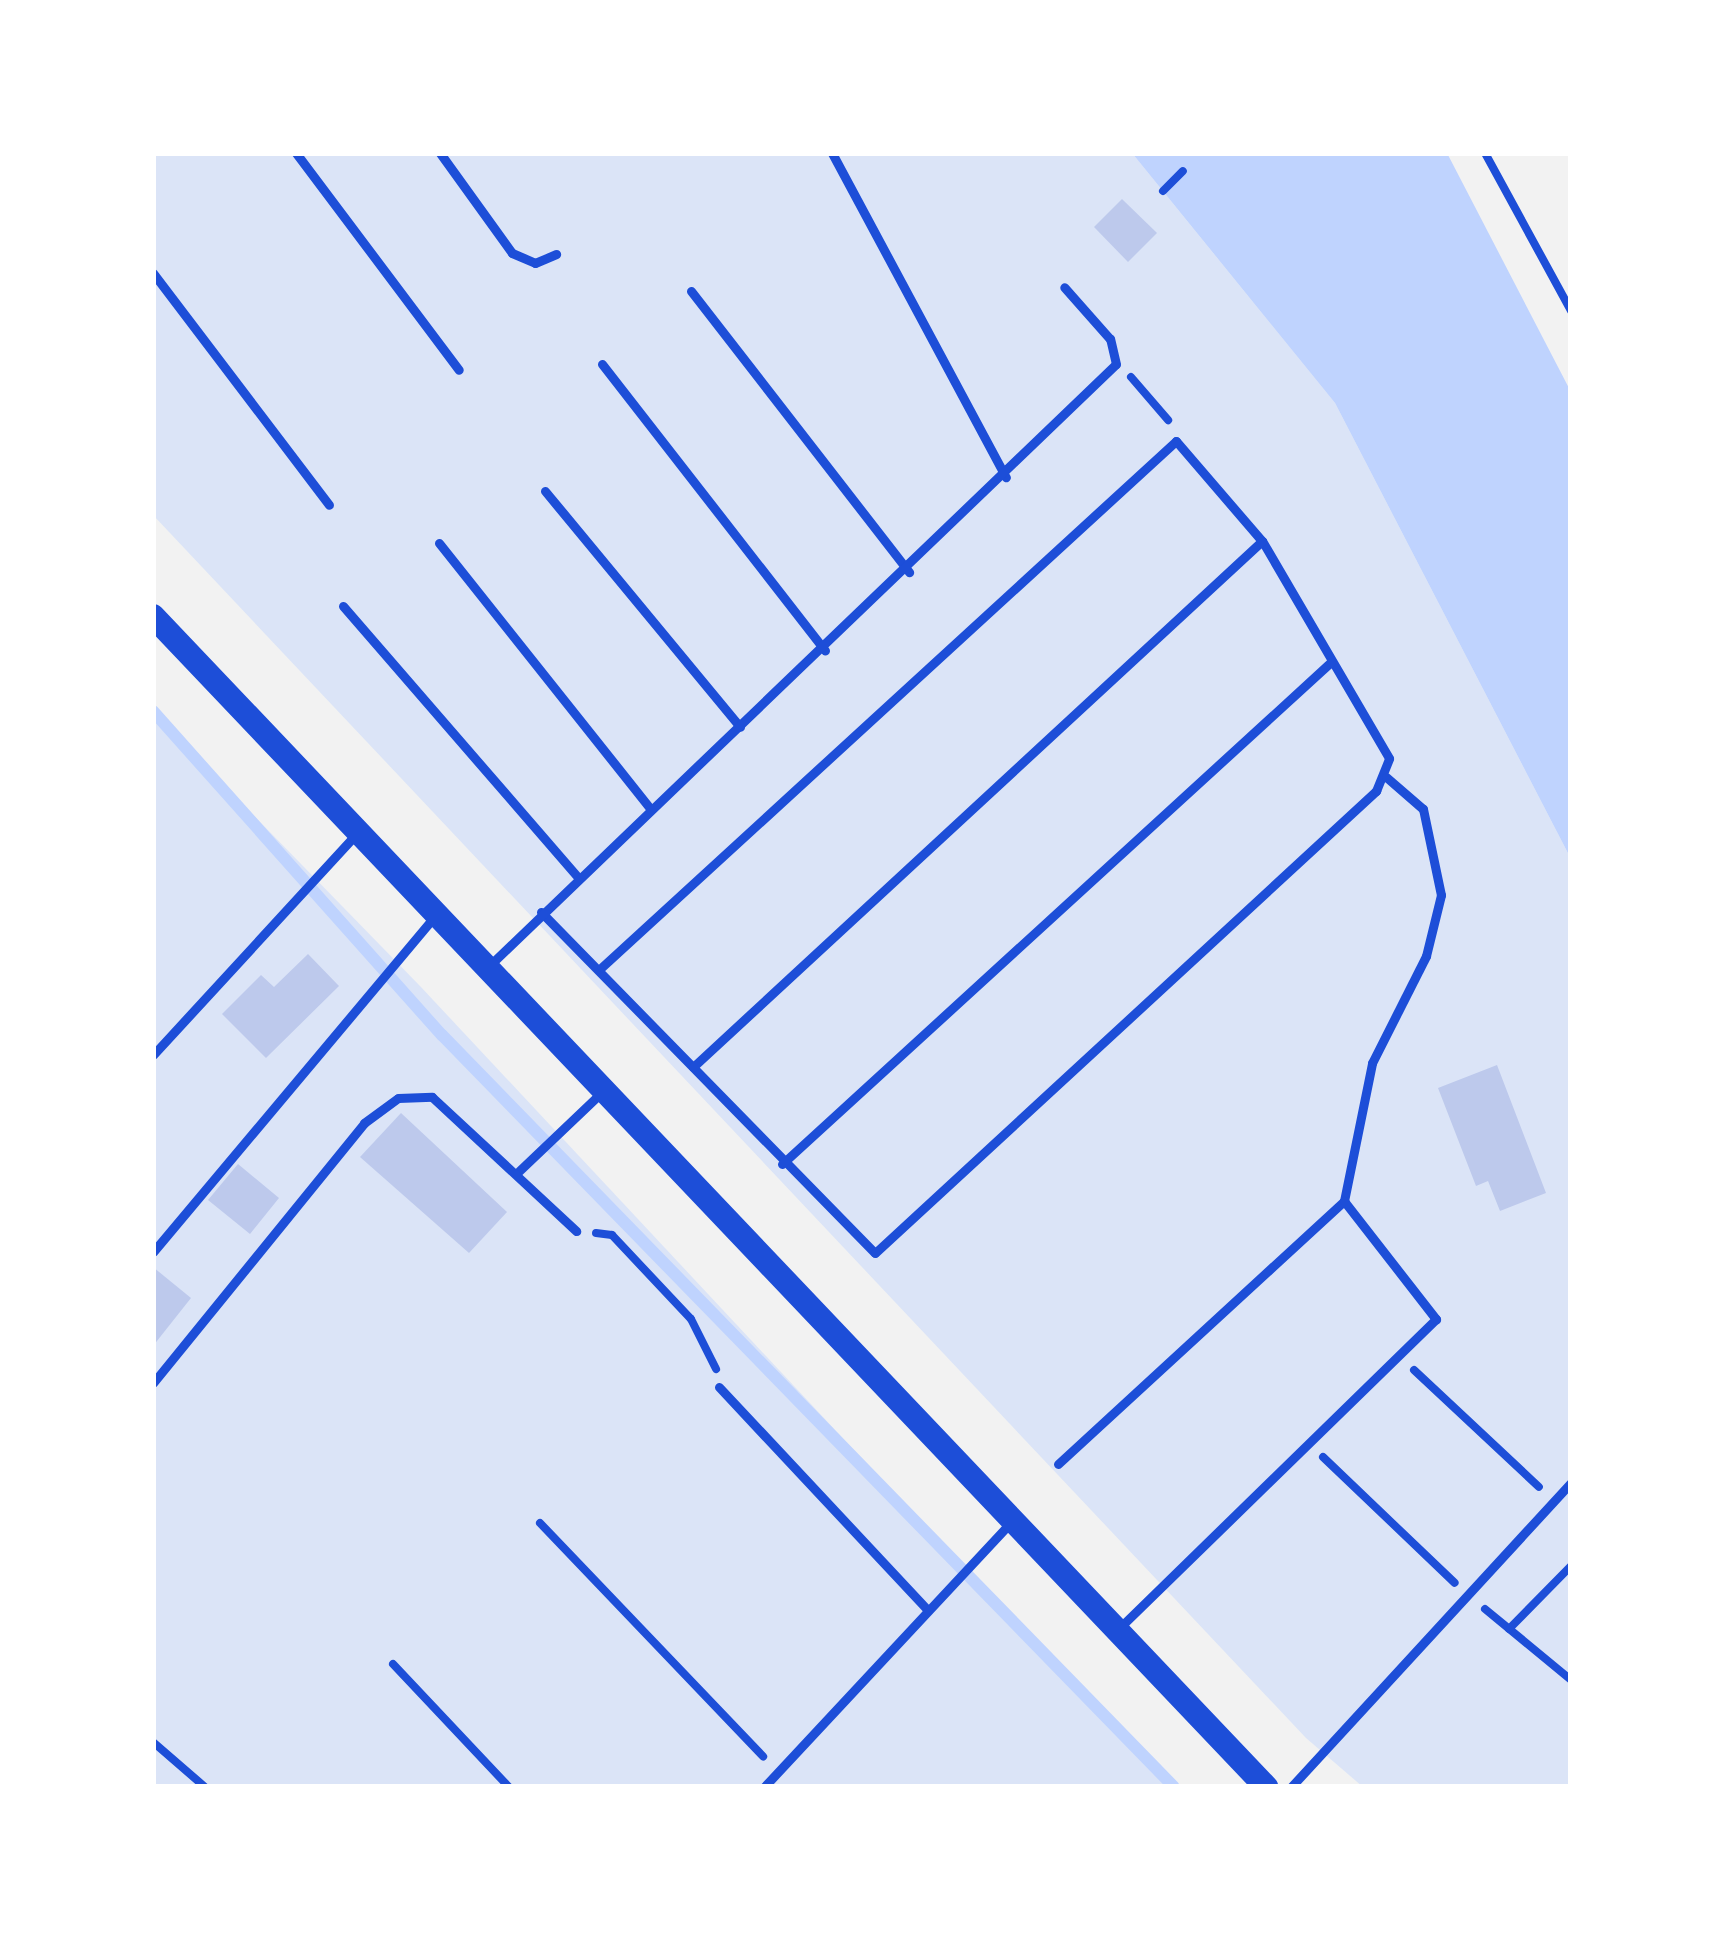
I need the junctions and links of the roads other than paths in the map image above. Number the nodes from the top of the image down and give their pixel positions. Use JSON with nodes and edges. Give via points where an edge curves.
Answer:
{"nodes":[{"id":1,"x":296,"y":153,"type":"edge"},
{"id":2,"x":440,"y":153,"type":"edge"},
{"id":3,"x":832,"y":153,"type":"edge"},
{"id":4,"x":556,"y":254,"type":"dead end"},
{"id":5,"x":153,"y":273,"type":"edge"},
{"id":6,"x":1064,"y":287,"type":"dead end"},
{"id":7,"x":691,"y":291,"type":"dead end"},
{"id":8,"x":602,"y":364,"type":"dead end"},
{"id":9,"x":459,"y":370,"type":"dead end"},
{"id":10,"x":1006,"y":477,"type":"junction"},
{"id":11,"x":545,"y":490,"type":"dead end"},
{"id":12,"x":329,"y":506,"type":"dead end"},
{"id":13,"x":1262,"y":541,"type":"junction"},
{"id":14,"x":440,"y":543,"type":"dead end"},
{"id":15,"x":909,"y":572,"type":"junction"},
{"id":16,"x":343,"y":606,"type":"dead end"},
{"id":17,"x":153,"y":616,"type":"edge"},
{"id":18,"x":825,"y":650,"type":"junction"},
{"id":19,"x":1331,"y":662,"type":"junction"},
{"id":20,"x":740,"y":727,"type":"junction"},
{"id":21,"x":1386,"y":777,"type":"junction"},
{"id":22,"x":649,"y":807,"type":"junction"},
{"id":23,"x":356,"y":834,"type":"junction"},
{"id":24,"x":577,"y":876,"type":"junction"},
{"id":25,"x":541,"y":912,"type":"junction"},
{"id":26,"x":436,"y":915,"type":"junction"},
{"id":27,"x":602,"y":967,"type":"junction"},
{"id":28,"x":487,"y":968,"type":"junction"},
{"id":29,"x":153,"y":1054,"type":"edge"},
{"id":30,"x":693,"y":1066,"type":"junction"},
{"id":31,"x":603,"y":1091,"type":"junction"},
{"id":32,"x":782,"y":1164,"type":"junction"},
{"id":33,"x":519,"y":1171,"type":"junction"},
{"id":34,"x":1344,"y":1201,"type":"junction"},
{"id":35,"x":577,"y":1231,"type":"road end"},
{"id":36,"x":153,"y":1252,"type":"edge"},
{"id":37,"x":153,"y":1383,"type":"edge"},
{"id":38,"x":718,"y":1387,"type":"road end"},
{"id":39,"x":1058,"y":1464,"type":"dead end"},
{"id":40,"x":1571,"y":1483,"type":"edge"},
{"id":41,"x":1008,"y":1525,"type":"junction"},
{"id":42,"x":926,"y":1608,"type":"junction"},
{"id":43,"x":1111,"y":1636,"type":"junction"},
{"id":44,"x":764,"y":1787,"type":"edge"},
{"id":45,"x":1266,"y":1787,"type":"edge"},
{"id":46,"x":1291,"y":1787,"type":"edge"}],
"edges":[{"from":1,"to":9,"type":"lane"},
{"from":2,"to":4,"type":"lane","via":[[512,253],[536,263]]},
{"from":3,"to":10,"type":"lane"},
{"from":5,"to":12,"type":"lane"},
{"from":6,"to":10,"type":"lane","via":[[1110,339],[1116,364]]},
{"from":7,"to":15,"type":"lane"},
{"from":8,"to":18,"type":"lane"},
{"from":10,"to":15,"type":"lane"},
{"from":11,"to":20,"type":"lane"},
{"from":13,"to":19,"type":"lane"},
{"from":13,"to":27,"type":"lane","via":[[1176,441]]},
{"from":13,"to":30,"type":"lane"},
{"from":14,"to":22,"type":"lane"},
{"from":15,"to":18,"type":"lane"},
{"from":16,"to":24,"type":"lane"},
{"from":17,"to":23,"type":"main road"},
{"from":18,"to":20,"type":"lane"},
{"from":19,"to":21,"type":"lane","via":[[1389,758]]},
{"from":19,"to":32,"type":"lane"},
{"from":20,"to":22,"type":"lane"},
{"from":21,"to":32,"type":"lane","via":[[889,1247],[861,1251]]},
{"from":21,"to":34,"type":"lane","via":[[1423,809],[1441,895],[1426,956],[1372,1063]]},
{"from":22,"to":24,"type":"lane"},
{"from":23,"to":26,"type":"main road"},
{"from":23,"to":29,"type":"lane"},
{"from":24,"to":25,"type":"lane"},
{"from":25,"to":27,"type":"lane"},
{"from":25,"to":28,"type":"lane"},
{"from":26,"to":28,"type":"main road"},
{"from":26,"to":36,"type":"lane"},
{"from":27,"to":30,"type":"lane"},
{"from":28,"to":31,"type":"main road"},
{"from":30,"to":32,"type":"lane"},
{"from":31,"to":33,"type":"lane"},
{"from":31,"to":41,"type":"main road"},
{"from":33,"to":35,"type":"lane"},
{"from":33,"to":37,"type":"lane","via":[[432,1097],[398,1098],[364,1123]]},
{"from":34,"to":39,"type":"lane"},
{"from":34,"to":43,"type":"lane","via":[[1436,1319]]},
{"from":38,"to":42,"type":"lane"},
{"from":40,"to":46,"type":"lane"},
{"from":41,"to":42,"type":"lane"},
{"from":41,"to":43,"type":"main road"},
{"from":42,"to":44,"type":"lane"},
{"from":43,"to":45,"type":"main road"}]}
